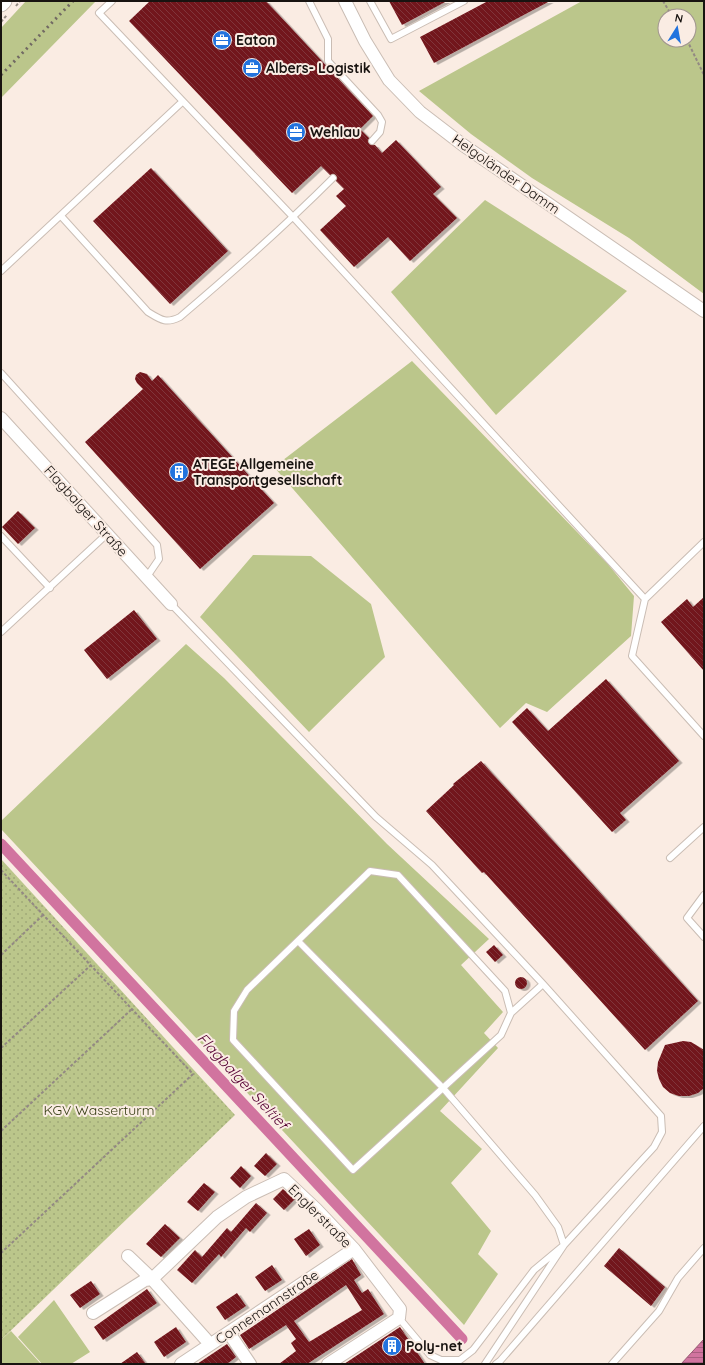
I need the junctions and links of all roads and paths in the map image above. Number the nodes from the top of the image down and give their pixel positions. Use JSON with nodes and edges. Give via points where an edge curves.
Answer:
{"nodes":[{"id":1,"x":4,"y":1,"type":"edge"},
{"id":2,"x":112,"y":1,"type":"edge"},
{"id":3,"x":309,"y":1,"type":"edge"},
{"id":4,"x":345,"y":1,"type":"edge"},
{"id":5,"x":370,"y":1,"type":"edge"},
{"id":6,"x":464,"y":1,"type":"edge"},
{"id":7,"x":1,"y":4,"type":"edge"},
{"id":8,"x":691,"y":48,"type":"edge"},
{"id":9,"x":704,"y":75,"type":"edge"},
{"id":10,"x":182,"y":102,"type":"junction"},
{"id":11,"x":372,"y":141,"type":"dead end"},
{"id":12,"x":333,"y":178,"type":"dead end"},
{"id":13,"x":61,"y":216,"type":"junction"},
{"id":14,"x":294,"y":218,"type":"junction"},
{"id":15,"x":1,"y":271,"type":"edge"},
{"id":16,"x":704,"y":311,"type":"edge"},
{"id":17,"x":1,"y":373,"type":"edge"},
{"id":18,"x":1,"y":418,"type":"edge"},
{"id":19,"x":107,"y":534,"type":"junction"},
{"id":20,"x":1,"y":536,"type":"edge"},
{"id":21,"x":704,"y":542,"type":"edge"},
{"id":22,"x":146,"y":578,"type":"junction"},
{"id":23,"x":50,"y":588,"type":"junction"},
{"id":24,"x":645,"y":599,"type":"junction"},
{"id":25,"x":171,"y":604,"type":"joint"},
{"id":26,"x":1,"y":632,"type":"edge"},
{"id":27,"x":704,"y":736,"type":"edge"},
{"id":28,"x":704,"y":827,"type":"edge"},
{"id":29,"x":670,"y":858,"type":"dead end"},
{"id":30,"x":1,"y":870,"type":"edge"},
{"id":31,"x":704,"y":895,"type":"edge"},
{"id":32,"x":43,"y":915,"type":"junction"},
{"id":33,"x":704,"y":937,"type":"edge"},
{"id":34,"x":298,"y":941,"type":"junction"},
{"id":35,"x":1,"y":955,"type":"edge"},
{"id":36,"x":91,"y":965,"type":"junction"},
{"id":37,"x":544,"y":984,"type":"junction"},
{"id":38,"x":132,"y":1009,"type":"junction"},
{"id":39,"x":511,"y":1013,"type":"junction"},
{"id":40,"x":1,"y":1048,"type":"edge"},
{"id":41,"x":443,"y":1088,"type":"junction"},
{"id":42,"x":704,"y":1126,"type":"edge"},
{"id":43,"x":1,"y":1131,"type":"edge"},
{"id":44,"x":564,"y":1245,"type":"junction"},
{"id":45,"x":704,"y":1248,"type":"edge"},
{"id":46,"x":354,"y":1249,"type":"junction"},
{"id":47,"x":1,"y":1252,"type":"edge"},
{"id":48,"x":128,"y":1256,"type":"dead end"},
{"id":49,"x":152,"y":1279,"type":"junction"},
{"id":50,"x":93,"y":1313,"type":"dead end"},
{"id":51,"x":400,"y":1314,"type":"junction"},
{"id":52,"x":229,"y":1333,"type":"junction"},
{"id":53,"x":210,"y":1344,"type":"junction"},
{"id":54,"x":181,"y":1364,"type":"edge"},
{"id":55,"x":250,"y":1364,"type":"edge"},
{"id":56,"x":328,"y":1364,"type":"edge"},
{"id":57,"x":485,"y":1364,"type":"edge"},
{"id":58,"x":496,"y":1364,"type":"edge"},
{"id":59,"x":612,"y":1364,"type":"edge"}],
"edges":[{"from":1,"to":7,"type":"street"},
{"from":2,"to":10,"type":"lane","via":[[99,13]]},
{"from":3,"to":11,"type":"lane","via":[[328,39],[328,61],[382,122],[380,132]]},
{"from":4,"to":16,"type":"street","name":"Helgoländer Damm","via":[[389,80],[420,112],[463,146]]},
{"from":5,"to":6,"type":"lane","via":[[391,39]]},
{"from":8,"to":9,"type":"path"},
{"from":10,"to":13,"type":"lane"},
{"from":10,"to":14,"type":"lane"},
{"from":12,"to":14,"type":"lane"},
{"from":13,"to":14,"type":"lane","via":[[148,312],[170,322],[180,317],[229,276]]},
{"from":13,"to":15,"type":"lane"},
{"from":14,"to":24,"type":"lane"},
{"from":17,"to":22,"type":"lane","via":[[157,545],[159,559]]},
{"from":18,"to":19,"type":"street","name":"Flagbalger Straße"},
{"from":19,"to":22,"type":"street","name":"Flagbalger Straße"},
{"from":19,"to":23,"type":"lane"},
{"from":20,"to":23,"type":"lane"},
{"from":21,"to":24,"type":"lane"},
{"from":22,"to":25,"type":"street","name":"Flagbalger Straße"},
{"from":23,"to":26,"type":"lane"},
{"from":24,"to":27,"type":"lane","via":[[632,656]]},
{"from":25,"to":37,"type":"lane","via":[[376,817],[432,865]]},
{"from":28,"to":29,"type":"lane"},
{"from":30,"to":32,"type":"path"},
{"from":31,"to":33,"type":"lane","via":[[687,918]]},
{"from":32,"to":35,"type":"path"},
{"from":32,"to":36,"type":"path"},
{"from":34,"to":39,"type":"lane","via":[[370,871],[398,875],[505,991]]},
{"from":34,"to":41,"type":"lane"},
{"from":34,"to":41,"type":"lane","via":[[247,990],[234,1011],[233,1040],[353,1170]]},
{"from":36,"to":38,"type":"path"},
{"from":36,"to":40,"type":"path"},
{"from":37,"to":39,"type":"lane"},
{"from":37,"to":44,"type":"lane","via":[[661,1116],[662,1132],[654,1148]]},
{"from":38,"to":43,"type":"path"},
{"from":38,"to":47,"type":"path","via":[[193,1074]]},
{"from":39,"to":41,"type":"lane","via":[[501,1035]]},
{"from":41,"to":44,"type":"lane","via":[[535,1195],[558,1227]]},
{"from":42,"to":58,"type":"lane"},
{"from":44,"to":51,"type":"lane","via":[[534,1270],[473,1350],[460,1360],[441,1360],[430,1355]]},
{"from":44,"to":57,"type":"lane"},
{"from":45,"to":59,"type":"lane","via":[[678,1278],[659,1311]]},
{"from":46,"to":49,"type":"street","name":"Englerstraße","via":[[284,1179],[246,1197],[217,1217]]},
{"from":46,"to":51,"type":"street","name":"Englerstraße"},
{"from":46,"to":52,"type":"street","name":"Connemannstraße"},
{"from":48,"to":49,"type":"street"},
{"from":49,"to":50,"type":"street","name":"Englerstraße","via":[[145,1280]]},
{"from":49,"to":53,"type":"street"},
{"from":51,"to":56,"type":"street"},
{"from":52,"to":53,"type":"street","name":"Connemannstraße"},
{"from":52,"to":55,"type":"street"},
{"from":53,"to":54,"type":"street","name":"Connemannstraße"}]}
